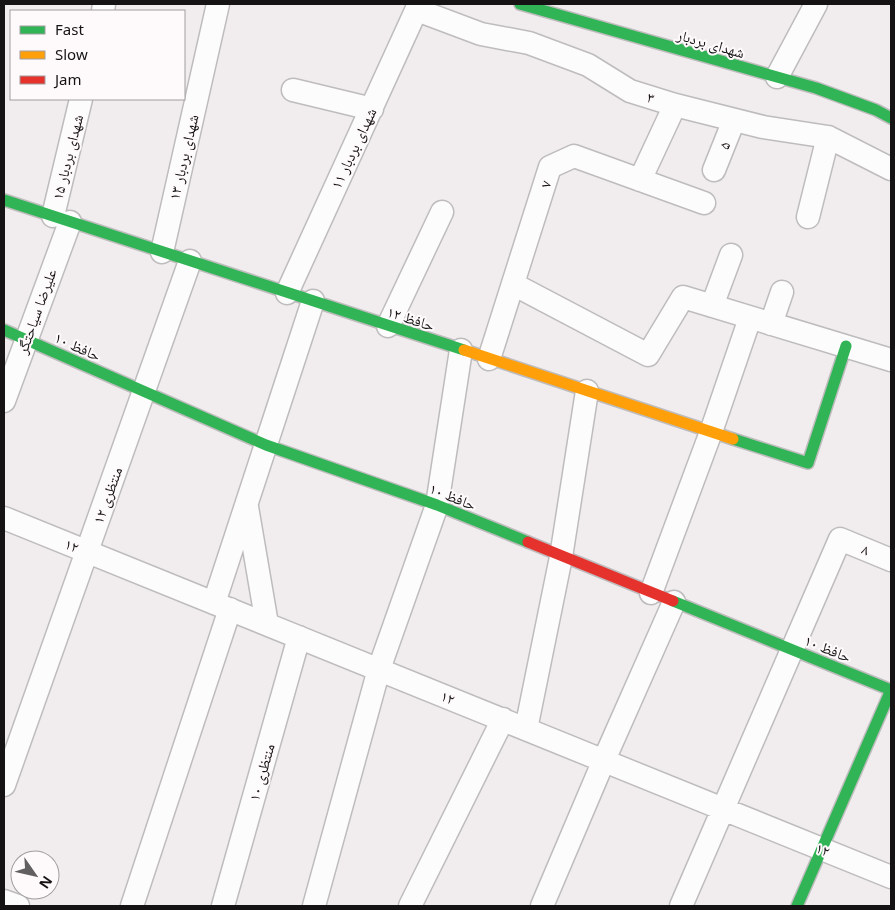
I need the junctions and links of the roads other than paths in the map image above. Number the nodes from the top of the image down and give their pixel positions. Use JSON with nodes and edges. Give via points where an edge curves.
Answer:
{"nodes":[{"id":1,"x":218,"y":4,"type":"edge"},
{"id":2,"x":816,"y":4,"type":"edge"},
{"id":3,"x":418,"y":7,"type":"edge"},
{"id":4,"x":530,"y":7,"type":"edge"},
{"id":5,"x":529,"y":43,"type":"junction"},
{"id":6,"x":777,"y":77,"type":"junction"},
{"id":7,"x":293,"y":90,"type":"dead end"},
{"id":8,"x":81,"y":100,"type":"edge"},
{"id":9,"x":675,"y":105,"type":"junction"},
{"id":10,"x":372,"y":109,"type":"junction"},
{"id":11,"x":891,"y":118,"type":"edge"},
{"id":12,"x":734,"y":120,"type":"junction"},
{"id":13,"x":828,"y":137,"type":"junction"},
{"id":14,"x":890,"y":163,"type":"edge"},
{"id":15,"x":714,"y":170,"type":"dead end"},
{"id":16,"x":640,"y":180,"type":"junction"},
{"id":17,"x":4,"y":200,"type":"edge"},
{"id":18,"x":704,"y":203,"type":"dead end"},
{"id":19,"x":442,"y":212,"type":"dead end"},
{"id":20,"x":808,"y":217,"type":"dead end"},
{"id":21,"x":61,"y":219,"type":"junction"},
{"id":22,"x":162,"y":252,"type":"junction"},
{"id":23,"x":731,"y":256,"type":"dead end"},
{"id":24,"x":190,"y":261,"type":"junction"},
{"id":25,"x":513,"y":284,"type":"junction"},
{"id":26,"x":782,"y":292,"type":"dead end"},
{"id":27,"x":287,"y":293,"type":"junction"},
{"id":28,"x":313,"y":301,"type":"junction"},
{"id":29,"x":712,"y":306,"type":"junction"},
{"id":30,"x":750,"y":318,"type":"junction"},
{"id":31,"x":771,"y":324,"type":"junction"},
{"id":32,"x":388,"y":326,"type":"junction"},
{"id":33,"x":4,"y":330,"type":"edge"},
{"id":34,"x":26,"y":340,"type":"junction"},
{"id":35,"x":846,"y":346,"type":"junction"},
{"id":36,"x":461,"y":350,"type":"junction"},
{"id":37,"x":489,"y":359,"type":"junction"},
{"id":38,"x":891,"y":360,"type":"edge"},
{"id":39,"x":587,"y":391,"type":"junction"},
{"id":40,"x":144,"y":392,"type":"junction"},
{"id":41,"x":4,"y":401,"type":"edge"},
{"id":42,"x":711,"y":432,"type":"junction"},
{"id":43,"x":266,"y":445,"type":"junction"},
{"id":44,"x":246,"y":504,"type":"junction"},
{"id":45,"x":438,"y":505,"type":"junction"},
{"id":46,"x":4,"y":518,"type":"edge"},
{"id":47,"x":86,"y":551,"type":"junction"},
{"id":48,"x":561,"y":556,"type":"junction"},
{"id":49,"x":891,"y":560,"type":"edge"},
{"id":50,"x":651,"y":593,"type":"junction"},
{"id":51,"x":674,"y":602,"type":"junction"},
{"id":52,"x":222,"y":606,"type":"junction"},
{"id":53,"x":267,"y":624,"type":"junction"},
{"id":54,"x":299,"y":637,"type":"junction"},
{"id":55,"x":792,"y":650,"type":"junction"},
{"id":56,"x":379,"y":669,"type":"junction"},
{"id":57,"x":891,"y":690,"type":"edge"},
{"id":58,"x":503,"y":719,"type":"junction"},
{"id":59,"x":526,"y":729,"type":"junction"},
{"id":60,"x":604,"y":760,"type":"junction"},
{"id":61,"x":4,"y":785,"type":"edge"},
{"id":62,"x":723,"y":809,"type":"junction"},
{"id":63,"x":822,"y":849,"type":"junction"},
{"id":64,"x":891,"y":877,"type":"edge"},
{"id":65,"x":4,"y":901,"type":"edge"},
{"id":66,"x":18,"y":906,"type":"edge"},
{"id":67,"x":132,"y":906,"type":"edge"},
{"id":68,"x":223,"y":906,"type":"edge"},
{"id":69,"x":314,"y":906,"type":"edge"},
{"id":70,"x":410,"y":906,"type":"edge"},
{"id":71,"x":542,"y":906,"type":"edge"},
{"id":72,"x":681,"y":906,"type":"edge"},
{"id":73,"x":797,"y":906,"type":"edge"}],
"edges":[{"from":1,"to":22,"type":"street","name":"شهدای بردبار ۱۳"},
{"from":2,"to":6,"type":"street"},
{"from":3,"to":5,"type":"street","name":"۳","via":[[481,34]]},
{"from":3,"to":10,"type":"street","name":"شهدای بردبار ۱۱"},
{"from":4,"to":5,"type":"street"},
{"from":4,"to":6,"type":"street","name":"شهدای بردبار"},
{"from":5,"to":9,"type":"street","name":"۳","via":[[588,65],[630,91]]},
{"from":6,"to":11,"type":"street","name":"شهدای بردبار","via":[[816,88]]},
{"from":7,"to":10,"type":"street"},
{"from":8,"to":21,"type":"street","name":"شهدای بردبار ۱۵"},
{"from":9,"to":12,"type":"street","name":"۳"},
{"from":9,"to":16,"type":"street"},
{"from":10,"to":27,"type":"street","name":"شهدای بردبار ۱۱"},
{"from":12,"to":13,"type":"street","name":"۳"},
{"from":12,"to":15,"type":"street","name":"۵"},
{"from":13,"to":14,"type":"street","name":"۳"},
{"from":13,"to":20,"type":"street"},
{"from":16,"to":18,"type":"street","name":"۷"},
{"from":16,"to":25,"type":"street","name":"۷","via":[[574,156],[550,167]]},
{"from":17,"to":21,"type":"street","name":"حافظ ۱۲"},
{"from":19,"to":32,"type":"street"},
{"from":21,"to":22,"type":"street","name":"حافظ ۱۲"},
{"from":21,"to":34,"type":"street","name":"علیرضا سیاحتگر"},
{"from":22,"to":24,"type":"street","name":"حافظ ۱۲"},
{"from":23,"to":29,"type":"street"},
{"from":24,"to":27,"type":"street","name":"حافظ ۱۲"},
{"from":24,"to":40,"type":"street","name":"منتظری ۱۲"},
{"from":25,"to":29,"type":"street","via":[[648,355],[683,298]]},
{"from":25,"to":37,"type":"street","name":"۷"},
{"from":26,"to":31,"type":"street"},
{"from":27,"to":28,"type":"street","name":"حافظ ۱۲"},
{"from":28,"to":32,"type":"street","name":"حافظ ۱۲"},
{"from":28,"to":43,"type":"street"},
{"from":29,"to":30,"type":"street"},
{"from":30,"to":31,"type":"street"},
{"from":30,"to":42,"type":"street"},
{"from":31,"to":35,"type":"street"},
{"from":32,"to":36,"type":"street","name":"حافظ ۱۲"},
{"from":33,"to":34,"type":"street","name":"حافظ ۱۰"},
{"from":34,"to":40,"type":"street","name":"حافظ ۱۰"},
{"from":34,"to":41,"type":"street","name":"علیرضا سیاحتگر"},
{"from":35,"to":38,"type":"street"},
{"from":35,"to":42,"type":"street","name":"حافظ ۱۲","via":[[808,463]]},
{"from":36,"to":37,"type":"street","name":"حافظ ۱۲"},
{"from":36,"to":45,"type":"street"},
{"from":37,"to":39,"type":"street","name":"حافظ ۱۲"},
{"from":39,"to":42,"type":"street","name":"حافظ ۱۲"},
{"from":39,"to":48,"type":"street"},
{"from":40,"to":43,"type":"street","name":"حافظ ۱۰"},
{"from":40,"to":47,"type":"street","name":"منتظری ۱۲"},
{"from":42,"to":50,"type":"street"},
{"from":43,"to":44,"type":"street"},
{"from":43,"to":45,"type":"street","name":"حافظ ۱۰"},
{"from":44,"to":52,"type":"street"},
{"from":44,"to":53,"type":"street"},
{"from":45,"to":48,"type":"street","name":"حافظ ۱۰"},
{"from":45,"to":56,"type":"street"},
{"from":46,"to":47,"type":"street","name":"۱۲"},
{"from":47,"to":52,"type":"street","name":"۱۲"},
{"from":47,"to":61,"type":"street","name":"منتظری ۱۲"},
{"from":48,"to":50,"type":"street","name":"حافظ ۱۰"},
{"from":48,"to":59,"type":"street"},
{"from":49,"to":55,"type":"street","name":"۸","via":[[840,539]]},
{"from":50,"to":51,"type":"street","name":"حافظ ۱۰"},
{"from":51,"to":55,"type":"street","name":"حافظ ۱۰"},
{"from":51,"to":60,"type":"street"},
{"from":52,"to":53,"type":"street","name":"۱۲"},
{"from":52,"to":67,"type":"street"},
{"from":53,"to":54,"type":"street","name":"۱۲"},
{"from":54,"to":56,"type":"street","name":"۱۲"},
{"from":54,"to":68,"type":"street","name":"منتظری ۱۰"},
{"from":55,"to":57,"type":"street","name":"حافظ ۱۰"},
{"from":55,"to":62,"type":"street"},
{"from":56,"to":58,"type":"street","name":"۱۲"},
{"from":56,"to":69,"type":"street"},
{"from":57,"to":63,"type":"street"},
{"from":58,"to":59,"type":"street","name":"۱۲"},
{"from":58,"to":70,"type":"street"},
{"from":59,"to":60,"type":"street","name":"۱۲"},
{"from":60,"to":62,"type":"street","name":"۱۲"},
{"from":60,"to":71,"type":"street"},
{"from":62,"to":63,"type":"street","name":"۱۲"},
{"from":62,"to":72,"type":"street"},
{"from":63,"to":64,"type":"street","name":"۱۲"},
{"from":63,"to":73,"type":"street"},
{"from":65,"to":66,"type":"street"}]}
